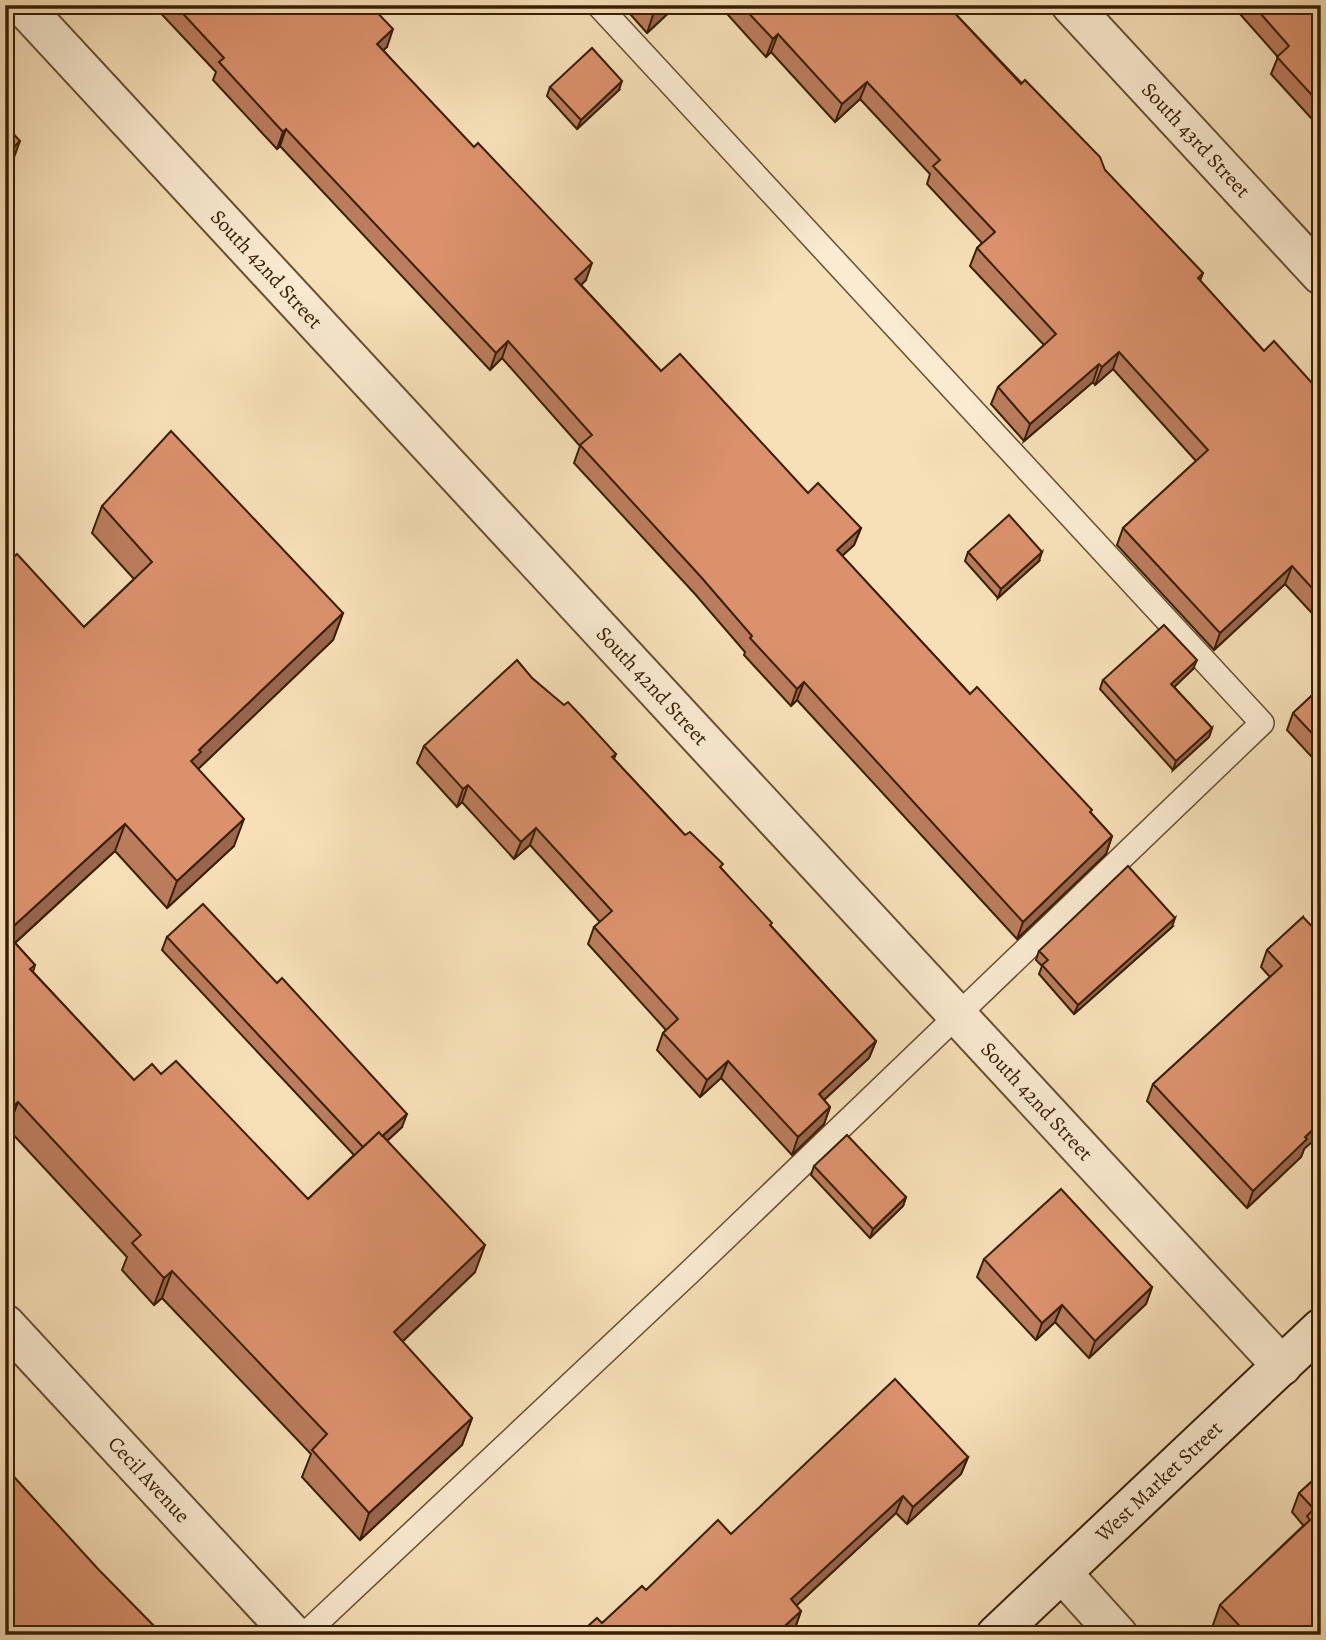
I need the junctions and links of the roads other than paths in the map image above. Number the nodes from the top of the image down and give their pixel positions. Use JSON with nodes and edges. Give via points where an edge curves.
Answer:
{"nodes":[{"id":1,"x":22,"y":5,"type":"edge"},
{"id":2,"x":598,"y":5,"type":"edge"},
{"id":3,"x":1071,"y":5,"type":"edge"},
{"id":4,"x":1321,"y":275,"type":"edge"},
{"id":5,"x":956,"y":1014,"type":"junction"},
{"id":6,"x":5,"y":1324,"type":"edge"},
{"id":7,"x":1321,"y":1328,"type":"edge"},
{"id":8,"x":1282,"y":1366,"type":"junction"},
{"id":9,"x":1062,"y":1573,"type":"junction"},
{"id":10,"x":293,"y":1635,"type":"edge"},
{"id":11,"x":304,"y":1635,"type":"edge"},
{"id":12,"x":996,"y":1635,"type":"edge"},
{"id":13,"x":1118,"y":1635,"type":"edge"}],
"edges":[{"from":1,"to":5,"type":"street","name":"South 42nd Street"},
{"from":2,"to":5,"type":"lane","via":[[1262,723]]},
{"from":3,"to":4,"type":"street","name":"South 43rd Street"},
{"from":5,"to":8,"type":"street","name":"South 42nd Street"},
{"from":5,"to":11,"type":"lane"},
{"from":6,"to":10,"type":"street","name":"Cecil Avenue"},
{"from":7,"to":8,"type":"street","name":"West Market Street"},
{"from":8,"to":9,"type":"street","name":"West Market Street"},
{"from":9,"to":12,"type":"street","name":"West Market Street"},
{"from":9,"to":13,"type":"street"}]}
